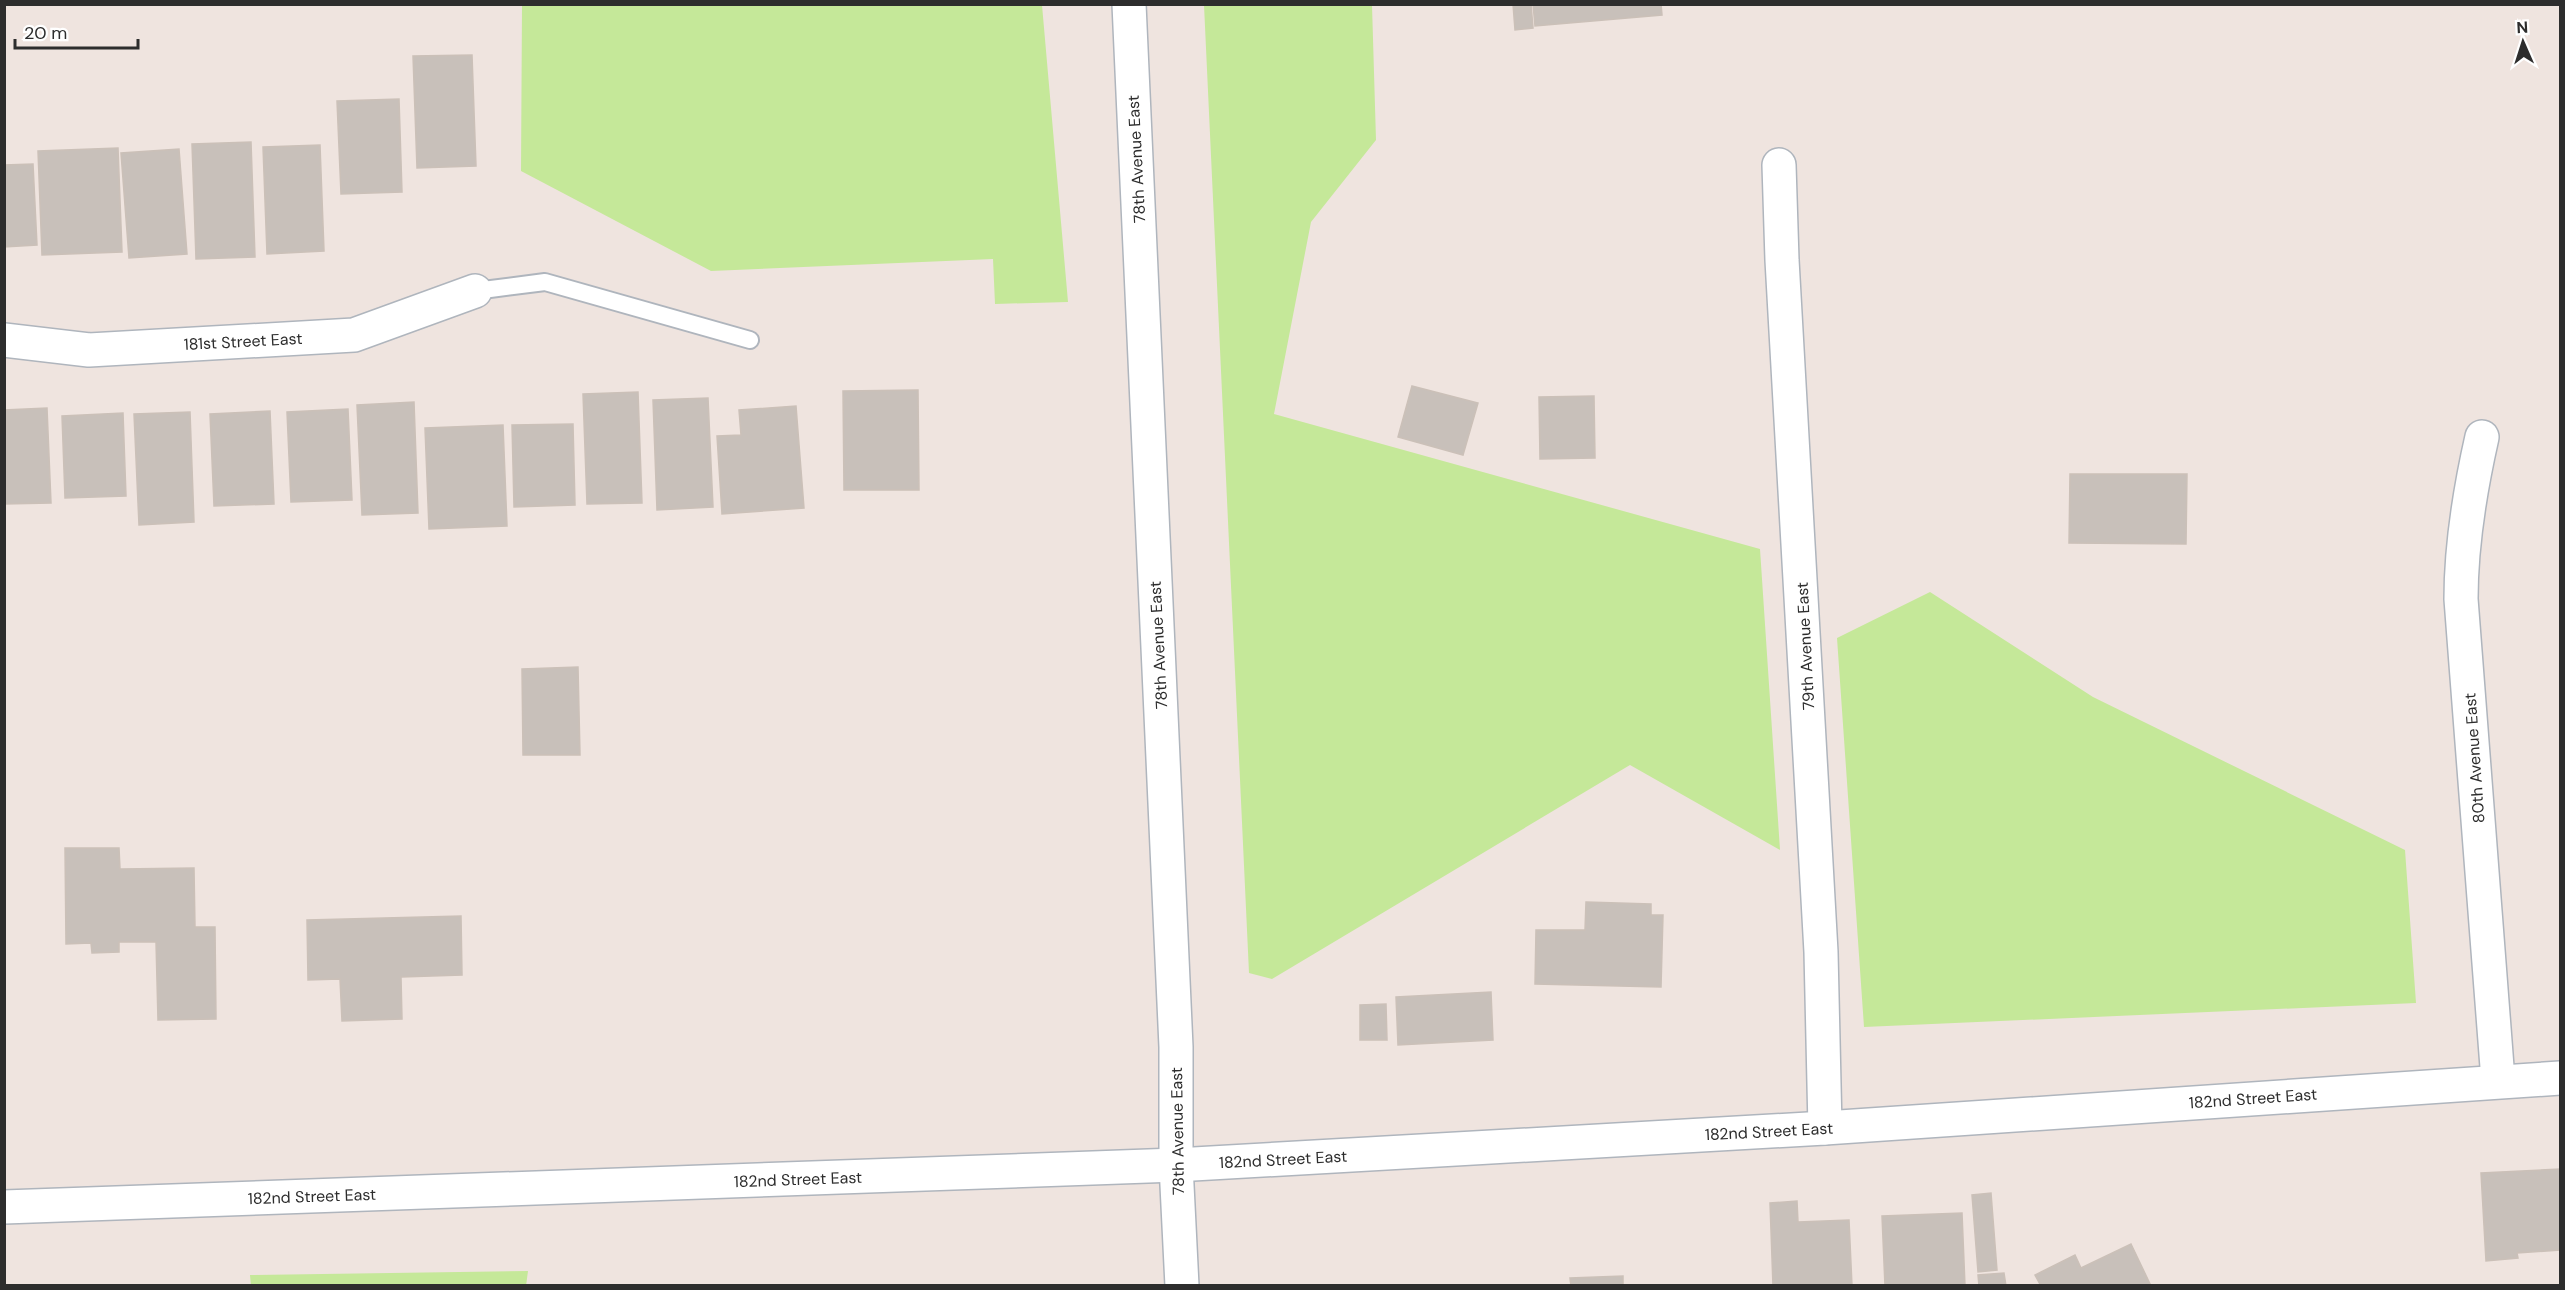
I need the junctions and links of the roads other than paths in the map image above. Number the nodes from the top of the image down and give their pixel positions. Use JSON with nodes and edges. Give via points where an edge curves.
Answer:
{"nodes":[{"id":1,"x":1129,"y":4,"type":"edge"},
{"id":2,"x":1779,"y":165,"type":"dead end"},
{"id":3,"x":475,"y":291,"type":"joint"},
{"id":4,"x":4,"y":340,"type":"edge"},
{"id":5,"x":750,"y":340,"type":"dead end"},
{"id":6,"x":2482,"y":436,"type":"dead end"},
{"id":7,"x":2560,"y":1077,"type":"edge"},
{"id":8,"x":2498,"y":1080,"type":"junction"},
{"id":9,"x":1825,"y":1128,"type":"junction"},
{"id":10,"x":1176,"y":1165,"type":"junction"},
{"id":11,"x":4,"y":1207,"type":"edge"},
{"id":12,"x":1182,"y":1286,"type":"edge"}],
"edges":[{"from":1,"to":10,"type":"street","name":"78th Avenue East","via":[[1176,1047]]},
{"from":2,"to":9,"type":"street","name":"79th Avenue East","via":[[1821,952]]},
{"from":3,"to":4,"type":"street","name":"181st Street East","via":[[354,335],[89,350]]},
{"from":3,"to":5,"type":"lane","via":[[545,282]]},
{"from":6,"to":8,"type":"street","name":"80th Avenue East","via":[[2469,498],[2461,599]]},
{"from":7,"to":8,"type":"street","name":"182nd Street East"},
{"from":8,"to":9,"type":"street","name":"182nd Street East"},
{"from":9,"to":10,"type":"street","name":"182nd Street East"},
{"from":10,"to":11,"type":"street","name":"182nd Street East"},
{"from":10,"to":12,"type":"street","name":"78th Avenue East"}]}
